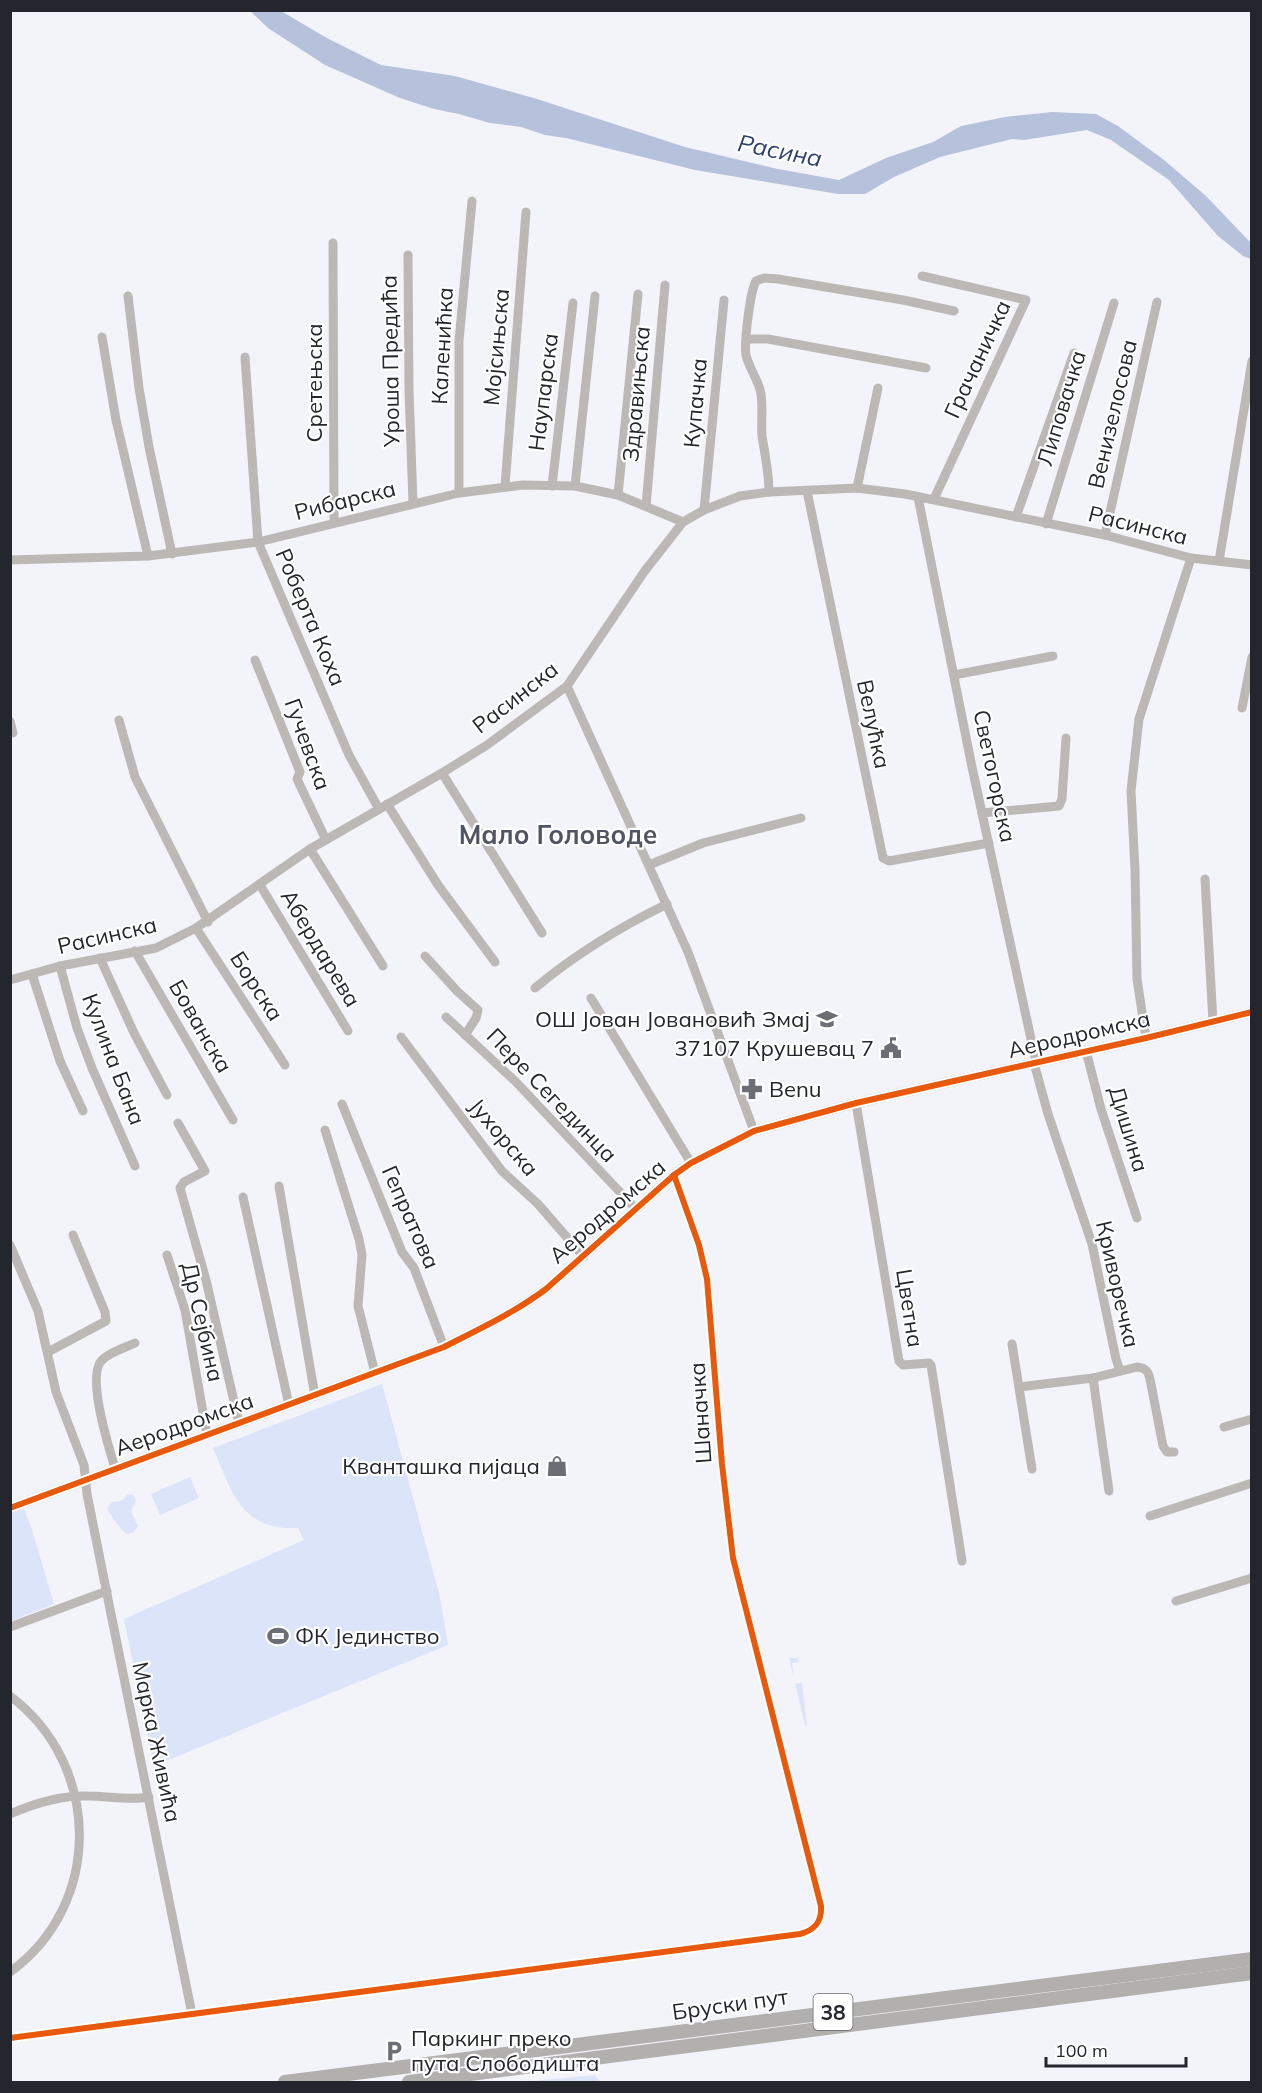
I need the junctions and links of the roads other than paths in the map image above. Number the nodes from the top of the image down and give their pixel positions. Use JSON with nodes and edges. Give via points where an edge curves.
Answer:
{"nodes":[{"id":1,"x":472,"y":201,"type":"dead end"},
{"id":2,"x":526,"y":212,"type":"dead end"},
{"id":3,"x":333,"y":243,"type":"dead end"},
{"id":4,"x":408,"y":255,"type":"dead end"},
{"id":5,"x":922,"y":276,"type":"dead end"},
{"id":6,"x":665,"y":285,"type":"dead end"},
{"id":7,"x":638,"y":294,"type":"dead end"},
{"id":8,"x":128,"y":296,"type":"dead end"},
{"id":9,"x":595,"y":296,"type":"dead end"},
{"id":10,"x":724,"y":300,"type":"dead end"},
{"id":11,"x":1158,"y":302,"type":"dead end"},
{"id":12,"x":573,"y":303,"type":"dead end"},
{"id":13,"x":1114,"y":303,"type":"dead end"},
{"id":14,"x":954,"y":311,"type":"dead end"},
{"id":15,"x":102,"y":337,"type":"dead end"},
{"id":16,"x":747,"y":339,"type":"junction"},
{"id":17,"x":1074,"y":353,"type":"dead end"},
{"id":18,"x":245,"y":357,"type":"dead end"},
{"id":19,"x":1251,"y":362,"type":"edge"},
{"id":20,"x":926,"y":368,"type":"dead end"},
{"id":21,"x":878,"y":388,"type":"dead end"},
{"id":22,"x":505,"y":486,"type":"junction"},
{"id":23,"x":552,"y":486,"type":"junction"},
{"id":24,"x":575,"y":486,"type":"junction"},
{"id":25,"x":857,"y":488,"type":"junction"},
{"id":26,"x":807,"y":491,"type":"junction"},
{"id":27,"x":770,"y":492,"type":"junction"},
{"id":28,"x":459,"y":493,"type":"junction"},
{"id":29,"x":618,"y":495,"type":"junction"},
{"id":30,"x":918,"y":497,"type":"junction"},
{"id":31,"x":934,"y":499,"type":"junction"},
{"id":32,"x":413,"y":503,"type":"junction"},
{"id":33,"x":646,"y":506,"type":"junction"},
{"id":34,"x":704,"y":510,"type":"junction"},
{"id":35,"x":1016,"y":517,"type":"junction"},
{"id":36,"x":334,"y":522,"type":"junction"},
{"id":37,"x":683,"y":522,"type":"junction"},
{"id":38,"x":1046,"y":524,"type":"junction"},
{"id":39,"x":1105,"y":535,"type":"junction"},
{"id":40,"x":258,"y":542,"type":"junction"},
{"id":41,"x":172,"y":554,"type":"junction"},
{"id":42,"x":148,"y":555,"type":"junction"},
{"id":43,"x":1191,"y":558,"type":"junction"},
{"id":44,"x":10,"y":560,"type":"edge"},
{"id":45,"x":1219,"y":561,"type":"junction"},
{"id":46,"x":1251,"y":565,"type":"edge"},
{"id":47,"x":1053,"y":656,"type":"dead end"},
{"id":48,"x":1251,"y":657,"type":"edge"},
{"id":49,"x":255,"y":660,"type":"dead end"},
{"id":50,"x":954,"y":675,"type":"junction"},
{"id":51,"x":567,"y":686,"type":"junction"},
{"id":52,"x":1242,"y":708,"type":"dead end"},
{"id":53,"x":119,"y":720,"type":"dead end"},
{"id":54,"x":10,"y":721,"type":"edge"},
{"id":55,"x":13,"y":733,"type":"dead end"},
{"id":56,"x":1066,"y":738,"type":"dead end"},
{"id":57,"x":442,"y":773,"type":"junction"},
{"id":58,"x":383,"y":806,"type":"junction"},
{"id":59,"x":982,"y":813,"type":"junction"},
{"id":60,"x":801,"y":818,"type":"dead end"},
{"id":61,"x":326,"y":840,"type":"junction"},
{"id":62,"x":989,"y":843,"type":"junction"},
{"id":63,"x":310,"y":849,"type":"junction"},
{"id":64,"x":649,"y":865,"type":"junction"},
{"id":65,"x":1205,"y":879,"type":"dead end"},
{"id":66,"x":260,"y":885,"type":"junction"},
{"id":67,"x":667,"y":904,"type":"junction"},
{"id":68,"x":208,"y":922,"type":"junction"},
{"id":69,"x":196,"y":928,"type":"junction"},
{"id":70,"x":542,"y":933,"type":"dead end"},
{"id":71,"x":135,"y":951,"type":"junction"},
{"id":72,"x":425,"y":956,"type":"dead end"},
{"id":73,"x":100,"y":958,"type":"junction"},
{"id":74,"x":495,"y":962,"type":"dead end"},
{"id":75,"x":60,"y":966,"type":"junction"},
{"id":76,"x":383,"y":966,"type":"dead end"},
{"id":77,"x":32,"y":974,"type":"junction"},
{"id":78,"x":10,"y":980,"type":"edge"},
{"id":79,"x":535,"y":988,"type":"dead end"},
{"id":80,"x":591,"y":998,"type":"dead end"},
{"id":81,"x":1251,"y":1012,"type":"edge"},
{"id":82,"x":446,"y":1017,"type":"dead end"},
{"id":83,"x":1213,"y":1022,"type":"junction"},
{"id":84,"x":348,"y":1031,"type":"dead end"},
{"id":85,"x":465,"y":1035,"type":"junction"},
{"id":86,"x":401,"y":1037,"type":"dead end"},
{"id":87,"x":1146,"y":1038,"type":"junction"},
{"id":88,"x":1086,"y":1051,"type":"junction"},
{"id":89,"x":285,"y":1065,"type":"dead end"},
{"id":90,"x":1035,"y":1065,"type":"junction"},
{"id":91,"x":167,"y":1095,"type":"dead end"},
{"id":92,"x":856,"y":1103,"type":"junction"},
{"id":93,"x":342,"y":1104,"type":"dead end"},
{"id":94,"x":83,"y":1111,"type":"dead end"},
{"id":95,"x":233,"y":1120,"type":"dead end"},
{"id":96,"x":178,"y":1123,"type":"dead end"},
{"id":97,"x":325,"y":1130,"type":"dead end"},
{"id":98,"x":754,"y":1131,"type":"junction"},
{"id":99,"x":691,"y":1163,"type":"junction"},
{"id":100,"x":135,"y":1166,"type":"dead end"},
{"id":101,"x":674,"y":1175,"type":"junction"},
{"id":102,"x":279,"y":1186,"type":"dead end"},
{"id":103,"x":243,"y":1197,"type":"dead end"},
{"id":104,"x":635,"y":1208,"type":"junction"},
{"id":105,"x":1137,"y":1218,"type":"dead end"},
{"id":106,"x":73,"y":1235,"type":"dead end"},
{"id":107,"x":10,"y":1245,"type":"edge"},
{"id":108,"x":166,"y":1255,"type":"dead end"},
{"id":109,"x":584,"y":1257,"type":"junction"},
{"id":110,"x":135,"y":1343,"type":"dead end"},
{"id":111,"x":1012,"y":1344,"type":"dead end"},
{"id":112,"x":444,"y":1347,"type":"junction"},
{"id":113,"x":48,"y":1352,"type":"junction"},
{"id":114,"x":1120,"y":1371,"type":"junction"},
{"id":115,"x":375,"y":1373,"type":"junction"},
{"id":116,"x":1093,"y":1378,"type":"junction"},
{"id":117,"x":1019,"y":1387,"type":"junction"},
{"id":118,"x":315,"y":1396,"type":"junction"},
{"id":119,"x":289,"y":1405,"type":"junction"},
{"id":120,"x":1251,"y":1419,"type":"edge"},
{"id":121,"x":239,"y":1423,"type":"junction"},
{"id":122,"x":1224,"y":1427,"type":"dead end"},
{"id":123,"x":207,"y":1435,"type":"junction"},
{"id":124,"x":1174,"y":1452,"type":"dead end"},
{"id":125,"x":115,"y":1468,"type":"junction"},
{"id":126,"x":1032,"y":1469,"type":"dead end"},
{"id":127,"x":85,"y":1479,"type":"junction"},
{"id":128,"x":1251,"y":1483,"type":"edge"},
{"id":129,"x":1109,"y":1491,"type":"dead end"},
{"id":130,"x":10,"y":1508,"type":"edge"},
{"id":131,"x":1150,"y":1516,"type":"dead end"},
{"id":132,"x":962,"y":1561,"type":"dead end"},
{"id":133,"x":1251,"y":1578,"type":"edge"},
{"id":134,"x":106,"y":1592,"type":"junction"},
{"id":135,"x":1176,"y":1601,"type":"dead end"},
{"id":136,"x":10,"y":1627,"type":"edge"},
{"id":137,"x":10,"y":1696,"type":"edge"},
{"id":138,"x":77,"y":1796,"type":"junction"},
{"id":139,"x":149,"y":1797,"type":"junction"},
{"id":140,"x":10,"y":1814,"type":"edge"},
{"id":141,"x":1251,"y":1959,"type":"edge"},
{"id":142,"x":10,"y":1972,"type":"edge"},
{"id":143,"x":1251,"y":1973,"type":"edge"},
{"id":144,"x":192,"y":2014,"type":"junction"},
{"id":145,"x":10,"y":2038,"type":"edge"},
{"id":146,"x":285,"y":2082,"type":"edge"},
{"id":147,"x":409,"y":2082,"type":"edge"}],
"edges":[{"from":1,"to":28,"type":"street","name":"Каленићка","via":[[459,341]]},
{"from":2,"to":22,"type":"street","name":"Мојсињска"},
{"from":3,"to":36,"type":"street","name":"Сретењска"},
{"from":4,"to":32,"type":"street","name":"Уроша Предића"},
{"from":5,"to":31,"type":"street","name":"Грачаничка","via":[[1026,300]]},
{"from":6,"to":33,"type":"street","name":"Здравињска"},
{"from":7,"to":29,"type":"street"},
{"from":8,"to":41,"type":"street","via":[[141,398]]},
{"from":9,"to":24,"type":"street"},
{"from":10,"to":34,"type":"street","name":"Купачка"},
{"from":11,"to":39,"type":"street","name":"Венизелосова"},
{"from":12,"to":23,"type":"street","name":"Наупарска"},
{"from":13,"to":38,"type":"street","name":"Липовачка"},
{"from":14,"to":16,"type":"street","via":[[761,279],[754,285]]},
{"from":15,"to":42,"type":"street"},
{"from":16,"to":20,"type":"street","via":[[768,339]]},
{"from":16,"to":27,"type":"street","via":[[746,354],[761,396]]},
{"from":17,"to":35,"type":"street"},
{"from":18,"to":40,"type":"street","name":"Роберта Коха"},
{"from":19,"to":45,"type":"street"},
{"from":21,"to":25,"type":"street"},
{"from":22,"to":23,"type":"street","name":"Рибарска"},
{"from":22,"to":28,"type":"street","name":"Рибарска"},
{"from":23,"to":24,"type":"street","name":"Рибарска"},
{"from":24,"to":29,"type":"street","name":"Рибарска"},
{"from":25,"to":26,"type":"street","name":"Расинска"},
{"from":25,"to":30,"type":"street","name":"Расинска"},
{"from":26,"to":27,"type":"street","name":"Расинска"},
{"from":26,"to":62,"type":"street","name":"Велућка","via":[[883,858],[889,861]]},
{"from":27,"to":34,"type":"street","name":"Расинска","via":[[740,496]]},
{"from":28,"to":32,"type":"street","name":"Рибарска"},
{"from":29,"to":33,"type":"street","name":"Рибарска"},
{"from":30,"to":31,"type":"street","name":"Расинска"},
{"from":30,"to":50,"type":"street","name":"Светогорска"},
{"from":31,"to":35,"type":"street","name":"Расинска"},
{"from":32,"to":36,"type":"street","name":"Рибарска"},
{"from":33,"to":37,"type":"street","name":"Рибарска"},
{"from":34,"to":37,"type":"street","name":"Расинска"},
{"from":35,"to":38,"type":"street","name":"Расинска"},
{"from":36,"to":40,"type":"street","name":"Рибарска"},
{"from":37,"to":51,"type":"street","name":"Расинска"},
{"from":38,"to":39,"type":"street","name":"Расинска"},
{"from":39,"to":43,"type":"street","name":"Расинска"},
{"from":40,"to":41,"type":"street","name":"Рибарска"},
{"from":40,"to":58,"type":"street","name":"Роберта Коха","via":[[349,755]]},
{"from":41,"to":42,"type":"street","name":"Рибарска"},
{"from":42,"to":44,"type":"street","name":"Рибарска"},
{"from":43,"to":45,"type":"street","name":"Расинска"},
{"from":43,"to":87,"type":"street","via":[[1139,719],[1131,791],[1137,979]]},
{"from":45,"to":46,"type":"street","name":"Расинска"},
{"from":47,"to":50,"type":"street"},
{"from":48,"to":52,"type":"street"},
{"from":49,"to":61,"type":"street","name":"Гучевска","via":[[300,772],[297,779]]},
{"from":50,"to":59,"type":"street","name":"Светогорска"},
{"from":51,"to":57,"type":"street","name":"Расинска"},
{"from":51,"to":64,"type":"street"},
{"from":53,"to":68,"type":"street","via":[[135,777]]},
{"from":54,"to":55,"type":"street"},
{"from":56,"to":59,"type":"street","via":[[1059,806]]},
{"from":57,"to":58,"type":"street","name":"Расинска"},
{"from":57,"to":70,"type":"street"},
{"from":58,"to":61,"type":"street","name":"Расинска"},
{"from":58,"to":74,"type":"street","name":"Роберта Коха"},
{"from":59,"to":62,"type":"street","name":"Светогорска"},
{"from":60,"to":64,"type":"street","via":[[703,843]]},
{"from":61,"to":63,"type":"street","name":"Расинска"},
{"from":62,"to":90,"type":"street","name":"Светогорска"},
{"from":63,"to":66,"type":"street","name":"Расинска"},
{"from":63,"to":76,"type":"street"},
{"from":64,"to":67,"type":"street"},
{"from":65,"to":83,"type":"street"},
{"from":66,"to":68,"type":"street","name":"Расинска"},
{"from":66,"to":84,"type":"street","name":"Абердарева"},
{"from":67,"to":79,"type":"street","via":[[608,934]]},
{"from":67,"to":98,"type":"street"},
{"from":68,"to":69,"type":"street","name":"Расинска"},
{"from":69,"to":71,"type":"street","name":"Расинска","via":[[156,948]]},
{"from":69,"to":89,"type":"street","name":"Борска"},
{"from":71,"to":73,"type":"street","name":"Расинска"},
{"from":71,"to":95,"type":"street","name":"Бованска"},
{"from":72,"to":85,"type":"street","name":"Пере Сегединца","via":[[478,1010]]},
{"from":73,"to":75,"type":"street","name":"Расинска"},
{"from":73,"to":91,"type":"street"},
{"from":75,"to":77,"type":"street","name":"Расинска"},
{"from":75,"to":100,"type":"street","name":"Кулина Бана","via":[[77,1028]]},
{"from":77,"to":78,"type":"street","name":"Расинска"},
{"from":77,"to":94,"type":"street","via":[[60,1061]]},
{"from":80,"to":99,"type":"street"},
{"from":81,"to":83,"type":"street","name":"Аеродромска"},
{"from":82,"to":85,"type":"street","name":"Пере Сегединца"},
{"from":83,"to":87,"type":"street","name":"Аеродромска"},
{"from":85,"to":104,"type":"street","name":"Пере Сегединца","via":[[516,1082]]},
{"from":86,"to":109,"type":"street","name":"Јухорска","via":[[502,1171],[538,1204]]},
{"from":87,"to":88,"type":"street","name":"Аеродромска"},
{"from":88,"to":90,"type":"street","name":"Аеродромска"},
{"from":88,"to":105,"type":"street","name":"Дишина"},
{"from":90,"to":92,"type":"street","name":"Аеродромска"},
{"from":90,"to":114,"type":"street","name":"Криворечка","via":[[1047,1114],[1092,1244]]},
{"from":92,"to":98,"type":"street","name":"Аеродромска"},
{"from":92,"to":132,"type":"street","name":"Цветна","via":[[899,1361],[903,1365],[931,1365]]},
{"from":93,"to":112,"type":"street","name":"Гепратова"},
{"from":96,"to":121,"type":"street","via":[[205,1171],[180,1188]]},
{"from":97,"to":115,"type":"street","via":[[359,1239],[362,1255],[358,1306]]},
{"from":98,"to":99,"type":"street","name":"Аеродромска"},
{"from":99,"to":101,"type":"street","name":"Аеродромска"},
{"from":101,"to":104,"type":"street","name":"Аеродромска"},
{"from":101,"to":144,"type":"street","name":"Шаначка","via":[[707,1279],[728,1524],[742,1598],[822,1916],[814,1929],[800,1934]]},
{"from":102,"to":118,"type":"street"},
{"from":103,"to":119,"type":"street"},
{"from":104,"to":109,"type":"street","name":"Аеродромска"},
{"from":106,"to":113,"type":"street","via":[[106,1321]]},
{"from":107,"to":113,"type":"street","name":"Марка Живића","via":[[38,1311]]},
{"from":108,"to":123,"type":"street","name":"Др Сејбина","via":[[185,1310]]},
{"from":109,"to":112,"type":"street","name":"Аеродромска","via":[[524,1305]]},
{"from":110,"to":125,"type":"street","via":[[107,1356],[98,1368],[98,1396]]},
{"from":111,"to":117,"type":"street"},
{"from":112,"to":115,"type":"street","name":"Аеродромска"},
{"from":113,"to":127,"type":"street","name":"Марка Живића","via":[[56,1392],[84,1465]]},
{"from":114,"to":116,"type":"street","name":"Криворечка"},
{"from":114,"to":124,"type":"street","via":[[1137,1367],[1148,1372],[1163,1446],[1167,1452]]},
{"from":115,"to":118,"type":"street","name":"Аеродромска"},
{"from":116,"to":117,"type":"street","name":"Криворечка"},
{"from":116,"to":129,"type":"street"},
{"from":117,"to":126,"type":"street"},
{"from":118,"to":119,"type":"street","name":"Аеродромска"},
{"from":119,"to":121,"type":"street","name":"Аеродромска"},
{"from":120,"to":122,"type":"street"},
{"from":121,"to":123,"type":"street","name":"Аеродромска"},
{"from":123,"to":125,"type":"street","name":"Аеродромска"},
{"from":125,"to":127,"type":"street","name":"Аеродромска"},
{"from":127,"to":130,"type":"street","name":"Аеродромска"},
{"from":127,"to":134,"type":"street","name":"Марка Живића"},
{"from":128,"to":131,"type":"street"},
{"from":133,"to":135,"type":"street"},
{"from":134,"to":136,"type":"street"},
{"from":134,"to":139,"type":"street","name":"Марка Живића"},
{"from":137,"to":138,"type":"street","via":[[53,1741]]},
{"from":138,"to":139,"type":"street","via":[[126,1800]]},
{"from":138,"to":140,"type":"street","via":[[40,1802]]},
{"from":138,"to":142,"type":"street","via":[[80,1842],[72,1888],[57,1922],[40,1945]]},
{"from":139,"to":144,"type":"street","name":"Марка Живића"},
{"from":141,"to":146,"type":"main road","name":"Бруски пут","number":"38"},
{"from":143,"to":147,"type":"main road","name":"Бруски пут","number":"38"},
{"from":144,"to":145,"type":"street"}]}
